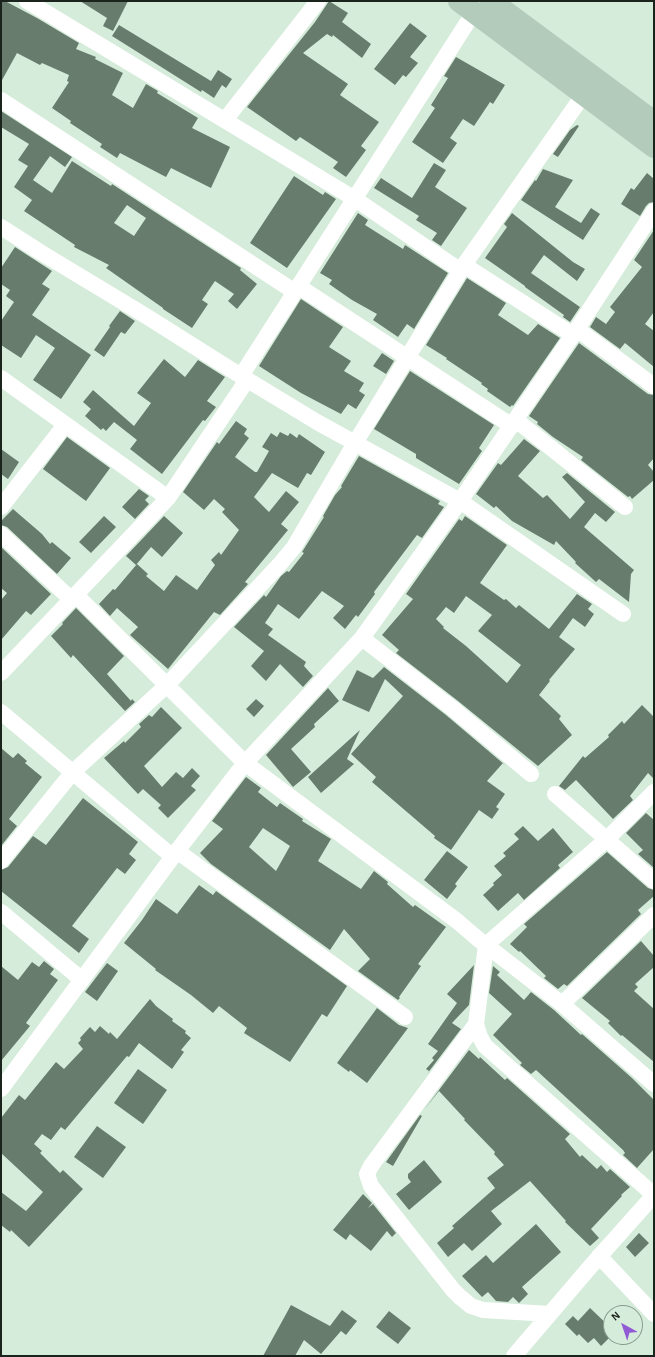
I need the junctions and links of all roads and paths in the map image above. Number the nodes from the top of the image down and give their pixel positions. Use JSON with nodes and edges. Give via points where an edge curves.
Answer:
{"nodes":[{"id":1,"x":27,"y":1,"type":"edge"},
{"id":2,"x":318,"y":1,"type":"edge"},
{"id":3,"x":475,"y":5,"type":"edge"},
{"id":4,"x":584,"y":94,"type":"junction"},
{"id":5,"x":1,"y":100,"type":"edge"},
{"id":6,"x":225,"y":120,"type":"junction"},
{"id":7,"x":654,"y":122,"type":"edge"},
{"id":8,"x":654,"y":147,"type":"edge"},
{"id":9,"x":355,"y":199,"type":"junction"},
{"id":10,"x":654,"y":211,"type":"edge"},
{"id":11,"x":1,"y":227,"type":"edge"},
{"id":12,"x":462,"y":268,"type":"junction"},
{"id":13,"x":297,"y":289,"type":"junction"},
{"id":14,"x":575,"y":332,"type":"junction"},
{"id":15,"x":408,"y":357,"type":"junction"},
{"id":16,"x":1,"y":378,"type":"edge"},
{"id":17,"x":244,"y":378,"type":"junction"},
{"id":18,"x":654,"y":386,"type":"edge"},
{"id":19,"x":514,"y":423,"type":"junction"},
{"id":20,"x":65,"y":425,"type":"junction"},
{"id":21,"x":355,"y":443,"type":"junction"},
{"id":22,"x":168,"y":498,"type":"junction"},
{"id":23,"x":460,"y":501,"type":"junction"},
{"id":24,"x":1,"y":507,"type":"edge"},
{"id":25,"x":625,"y":507,"type":"dead end"},
{"id":26,"x":1,"y":534,"type":"edge"},
{"id":27,"x":74,"y":598,"type":"junction"},
{"id":28,"x":623,"y":614,"type":"dead end"},
{"id":29,"x":362,"y":638,"type":"junction"},
{"id":30,"x":1,"y":673,"type":"edge"},
{"id":31,"x":167,"y":685,"type":"junction"},
{"id":32,"x":1,"y":712,"type":"edge"},
{"id":33,"x":245,"y":763,"type":"junction"},
{"id":34,"x":72,"y":773,"type":"junction"},
{"id":35,"x":531,"y":774,"type":"dead end"},
{"id":36,"x":654,"y":792,"type":"edge"},
{"id":37,"x":555,"y":794,"type":"dead end"},
{"id":38,"x":607,"y":839,"type":"junction"},
{"id":39,"x":175,"y":854,"type":"junction"},
{"id":40,"x":1,"y":862,"type":"edge"},
{"id":41,"x":654,"y":881,"type":"edge"},
{"id":42,"x":1,"y":912,"type":"edge"},
{"id":43,"x":654,"y":915,"type":"edge"},
{"id":44,"x":482,"y":942,"type":"junction"},
{"id":45,"x":82,"y":980,"type":"junction"},
{"id":46,"x":562,"y":1004,"type":"junction"},
{"id":47,"x":405,"y":1017,"type":"dead end"},
{"id":48,"x":476,"y":1024,"type":"junction"},
{"id":49,"x":654,"y":1084,"type":"edge"},
{"id":50,"x":1,"y":1089,"type":"edge"},
{"id":51,"x":654,"y":1195,"type":"edge"},
{"id":52,"x":599,"y":1256,"type":"junction"},
{"id":53,"x":550,"y":1314,"type":"junction"},
{"id":54,"x":654,"y":1314,"type":"edge"},
{"id":55,"x":514,"y":1356,"type":"edge"}],
"edges":[{"from":1,"to":6,"type":"street"},
{"from":2,"to":6,"type":"street"},
{"from":3,"to":4,"type":"main road"},
{"from":3,"to":7,"type":"main road"},
{"from":3,"to":9,"type":"street"},
{"from":4,"to":8,"type":"main road"},
{"from":4,"to":12,"type":"street"},
{"from":5,"to":13,"type":"street"},
{"from":6,"to":9,"type":"street"},
{"from":9,"to":12,"type":"street"},
{"from":9,"to":13,"type":"street"},
{"from":10,"to":14,"type":"street"},
{"from":11,"to":17,"type":"street"},
{"from":12,"to":14,"type":"street"},
{"from":12,"to":15,"type":"street"},
{"from":13,"to":15,"type":"street"},
{"from":13,"to":17,"type":"street"},
{"from":14,"to":18,"type":"street"},
{"from":14,"to":19,"type":"street"},
{"from":15,"to":19,"type":"street"},
{"from":15,"to":21,"type":"street"},
{"from":16,"to":20,"type":"street"},
{"from":17,"to":21,"type":"street"},
{"from":17,"to":22,"type":"street"},
{"from":19,"to":23,"type":"street"},
{"from":19,"to":25,"type":"street"},
{"from":20,"to":22,"type":"street"},
{"from":20,"to":24,"type":"street"},
{"from":21,"to":23,"type":"street"},
{"from":21,"to":31,"type":"street","via":[[294,547]]},
{"from":22,"to":27,"type":"street"},
{"from":23,"to":28,"type":"street"},
{"from":23,"to":29,"type":"street"},
{"from":26,"to":27,"type":"street"},
{"from":27,"to":30,"type":"street"},
{"from":27,"to":31,"type":"street"},
{"from":29,"to":33,"type":"street"},
{"from":29,"to":35,"type":"street"},
{"from":31,"to":33,"type":"street"},
{"from":31,"to":34,"type":"street"},
{"from":32,"to":34,"type":"street"},
{"from":33,"to":39,"type":"street"},
{"from":33,"to":44,"type":"street"},
{"from":34,"to":39,"type":"street"},
{"from":34,"to":40,"type":"street"},
{"from":36,"to":38,"type":"street"},
{"from":37,"to":38,"type":"street"},
{"from":38,"to":41,"type":"street"},
{"from":38,"to":44,"type":"street"},
{"from":39,"to":45,"type":"street"},
{"from":39,"to":47,"type":"street"},
{"from":42,"to":45,"type":"street"},
{"from":43,"to":46,"type":"street"},
{"from":44,"to":46,"type":"street"},
{"from":44,"to":48,"type":"street"},
{"from":45,"to":50,"type":"street"},
{"from":46,"to":49,"type":"street"},
{"from":48,"to":51,"type":"street","via":[[485,1046]]},
{"from":48,"to":53,"type":"street","via":[[367,1174],[371,1186],[453,1290],[471,1306],[483,1310]]},
{"from":51,"to":52,"type":"street"},
{"from":52,"to":53,"type":"street"},
{"from":52,"to":54,"type":"street"},
{"from":53,"to":55,"type":"street"}]}
